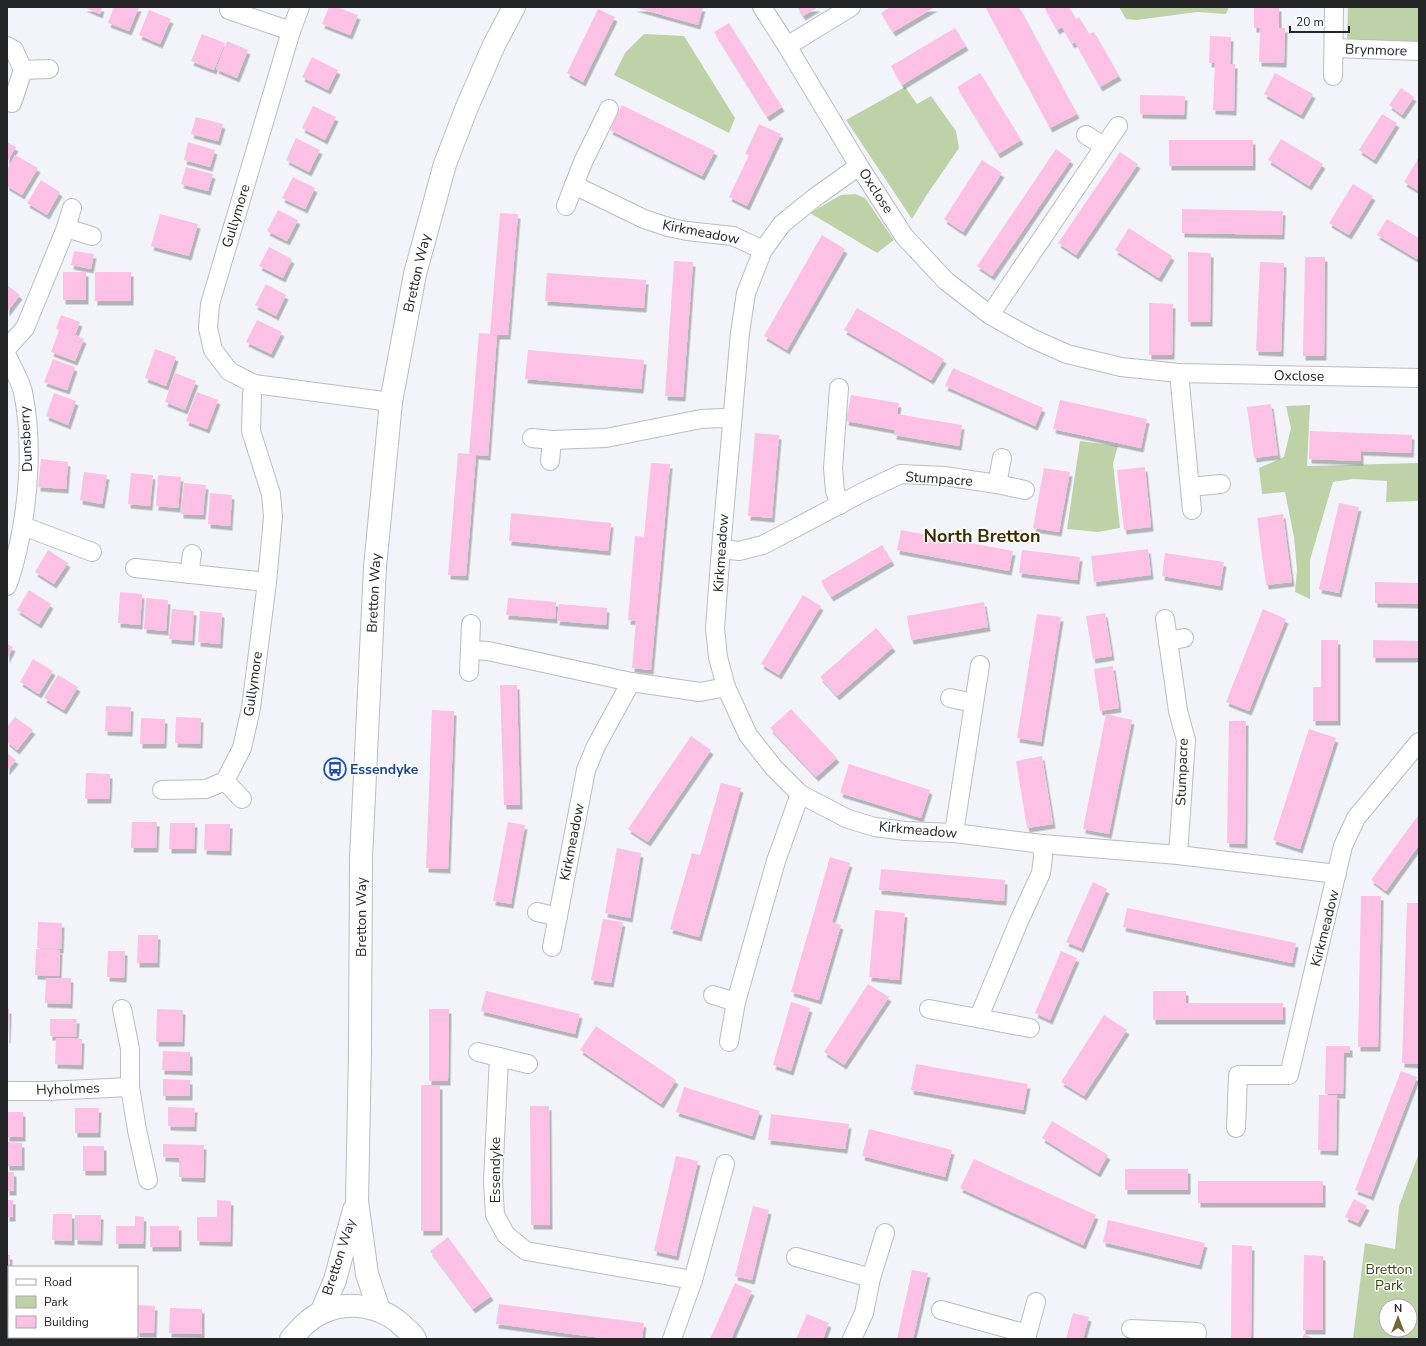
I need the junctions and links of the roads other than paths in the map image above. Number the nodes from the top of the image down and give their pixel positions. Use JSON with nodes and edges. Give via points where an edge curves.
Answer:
{"nodes":[{"id":1,"x":300,"y":7,"type":"edge"},
{"id":2,"x":514,"y":7,"type":"edge"},
{"id":3,"x":762,"y":7,"type":"edge"},
{"id":4,"x":851,"y":7,"type":"edge"},
{"id":5,"x":1334,"y":7,"type":"edge"},
{"id":6,"x":229,"y":10,"type":"dead end"},
{"id":7,"x":291,"y":30,"type":"junction"},
{"id":8,"x":7,"y":46,"type":"edge"},
{"id":9,"x":787,"y":46,"type":"junction"},
{"id":10,"x":1334,"y":48,"type":"junction"},
{"id":11,"x":1419,"y":51,"type":"edge"},
{"id":12,"x":48,"y":69,"type":"dead end"},
{"id":13,"x":23,"y":70,"type":"junction"},
{"id":14,"x":1333,"y":76,"type":"dead end"},
{"id":15,"x":12,"y":103,"type":"dead end"},
{"id":16,"x":609,"y":109,"type":"dead end"},
{"id":17,"x":1118,"y":126,"type":"dead end"},
{"id":18,"x":1086,"y":135,"type":"dead end"},
{"id":19,"x":1104,"y":146,"type":"junction"},
{"id":20,"x":859,"y":166,"type":"junction"},
{"id":21,"x":574,"y":185,"type":"junction"},
{"id":22,"x":566,"y":206,"type":"dead end"},
{"id":23,"x":72,"y":208,"type":"dead end"},
{"id":24,"x":66,"y":228,"type":"junction"},
{"id":25,"x":92,"y":236,"type":"dead end"},
{"id":26,"x":763,"y":250,"type":"junction"},
{"id":27,"x":990,"y":315,"type":"junction"},
{"id":28,"x":7,"y":348,"type":"edge"},
{"id":29,"x":7,"y":356,"type":"edge"},
{"id":30,"x":1179,"y":373,"type":"junction"},
{"id":31,"x":1419,"y":378,"type":"edge"},
{"id":32,"x":254,"y":384,"type":"junction"},
{"id":33,"x":839,"y":388,"type":"dead end"},
{"id":34,"x":391,"y":402,"type":"junction"},
{"id":35,"x":732,"y":419,"type":"junction"},
{"id":36,"x":532,"y":438,"type":"dead end"},
{"id":37,"x":552,"y":440,"type":"junction"},
{"id":38,"x":1002,"y":458,"type":"dead end"},
{"id":39,"x":550,"y":461,"type":"dead end"},
{"id":40,"x":997,"y":484,"type":"junction"},
{"id":41,"x":1221,"y":484,"type":"dead end"},
{"id":42,"x":1190,"y":487,"type":"junction"},
{"id":43,"x":1025,"y":490,"type":"dead end"},
{"id":44,"x":840,"y":505,"type":"junction"},
{"id":45,"x":1192,"y":510,"type":"dead end"},
{"id":46,"x":23,"y":526,"type":"junction"},
{"id":47,"x":721,"y":549,"type":"junction"},
{"id":48,"x":92,"y":552,"type":"dead end"},
{"id":49,"x":192,"y":554,"type":"dead end"},
{"id":50,"x":135,"y":568,"type":"dead end"},
{"id":51,"x":189,"y":574,"type":"junction"},
{"id":52,"x":267,"y":582,"type":"junction"},
{"id":53,"x":7,"y":586,"type":"edge"},
{"id":54,"x":1165,"y":619,"type":"dead end"},
{"id":55,"x":471,"y":624,"type":"dead end"},
{"id":56,"x":471,"y":650,"type":"junction"},
{"id":57,"x":980,"y":665,"type":"dead end"},
{"id":58,"x":470,"y":672,"type":"dead end"},
{"id":59,"x":631,"y":682,"type":"junction"},
{"id":60,"x":726,"y":686,"type":"junction"},
{"id":61,"x":950,"y":698,"type":"dead end"},
{"id":62,"x":974,"y":703,"type":"junction"},
{"id":63,"x":1419,"y":742,"type":"edge"},
{"id":64,"x":225,"y":781,"type":"junction"},
{"id":65,"x":162,"y":790,"type":"dead end"},
{"id":66,"x":800,"y":794,"type":"junction"},
{"id":67,"x":242,"y":800,"type":"dead end"},
{"id":68,"x":954,"y":833,"type":"junction"},
{"id":69,"x":1042,"y":844,"type":"junction"},
{"id":70,"x":1178,"y":856,"type":"junction"},
{"id":71,"x":1337,"y":874,"type":"junction"},
{"id":72,"x":537,"y":912,"type":"dead end"},
{"id":73,"x":558,"y":917,"type":"junction"},
{"id":74,"x":552,"y":947,"type":"dead end"},
{"id":75,"x":713,"y":995,"type":"dead end"},
{"id":76,"x":736,"y":1002,"type":"junction"},
{"id":77,"x":122,"y":1009,"type":"dead end"},
{"id":78,"x":929,"y":1009,"type":"dead end"},
{"id":79,"x":978,"y":1018,"type":"junction"},
{"id":80,"x":1030,"y":1028,"type":"dead end"},
{"id":81,"x":729,"y":1042,"type":"dead end"},
{"id":82,"x":478,"y":1052,"type":"dead end"},
{"id":83,"x":499,"y":1057,"type":"junction"},
{"id":84,"x":528,"y":1064,"type":"dead end"},
{"id":85,"x":130,"y":1087,"type":"junction"},
{"id":86,"x":7,"y":1091,"type":"edge"},
{"id":87,"x":1236,"y":1128,"type":"dead end"},
{"id":88,"x":725,"y":1164,"type":"dead end"},
{"id":89,"x":148,"y":1180,"type":"dead end"},
{"id":90,"x":357,"y":1201,"type":"junction"},
{"id":91,"x":885,"y":1233,"type":"dead end"},
{"id":92,"x":796,"y":1257,"type":"dead end"},
{"id":93,"x":871,"y":1278,"type":"junction"},
{"id":94,"x":693,"y":1280,"type":"junction"},
{"id":95,"x":1036,"y":1302,"type":"dead end"},
{"id":96,"x":379,"y":1310,"type":"junction"},
{"id":97,"x":941,"y":1310,"type":"dead end"},
{"id":98,"x":321,"y":1313,"type":"junction"},
{"id":99,"x":1131,"y":1329,"type":"dead end"},
{"id":100,"x":1027,"y":1337,"type":"edge"},
{"id":101,"x":291,"y":1339,"type":"edge"},
{"id":102,"x":415,"y":1339,"type":"edge"},
{"id":103,"x":672,"y":1339,"type":"edge"},
{"id":104,"x":852,"y":1339,"type":"edge"},
{"id":105,"x":1196,"y":1339,"type":"edge"}],
"edges":[{"from":1,"to":7,"type":"street","name":"Gullymore"},
{"from":2,"to":34,"type":"street","name":"Bretton Way","via":[[494,45],[445,164],[415,274]]},
{"from":3,"to":9,"type":"street","name":"Oxclose"},
{"from":4,"to":9,"type":"street"},
{"from":5,"to":10,"type":"street","name":"Brynmore"},
{"from":6,"to":7,"type":"street"},
{"from":7,"to":32,"type":"street","name":"Gullymore","via":[[210,304],[208,328],[213,350],[229,371]]},
{"from":8,"to":13,"type":"street","via":[[14,50]]},
{"from":9,"to":20,"type":"street","name":"Oxclose"},
{"from":10,"to":11,"type":"street","name":"Brynmore"},
{"from":10,"to":14,"type":"street","name":"Brynmore"},
{"from":12,"to":13,"type":"street"},
{"from":13,"to":15,"type":"street"},
{"from":16,"to":21,"type":"street"},
{"from":17,"to":19,"type":"street"},
{"from":18,"to":19,"type":"street"},
{"from":19,"to":27,"type":"street"},
{"from":20,"to":26,"type":"street","name":"Kirkmeadow","via":[[782,224]]},
{"from":20,"to":27,"type":"street","name":"Oxclose","via":[[904,236],[946,281]]},
{"from":21,"to":22,"type":"street"},
{"from":21,"to":26,"type":"street","name":"Kirkmeadow","via":[[650,221],[687,231],[733,236]]},
{"from":23,"to":24,"type":"street"},
{"from":24,"to":25,"type":"street"},
{"from":24,"to":28,"type":"street","via":[[25,328]]},
{"from":26,"to":35,"type":"street","name":"Kirkmeadow","via":[[746,293]]},
{"from":27,"to":30,"type":"street","name":"Oxclose","via":[[1067,354],[1121,367]]},
{"from":29,"to":46,"type":"street","name":"Dunsberry","via":[[22,391],[28,425],[28,477]]},
{"from":30,"to":31,"type":"street","name":"Oxclose"},
{"from":30,"to":42,"type":"street"},
{"from":32,"to":34,"type":"street","name":"Gullymore"},
{"from":32,"to":52,"type":"street","name":"Gullymore","via":[[251,431],[271,494],[273,517]]},
{"from":33,"to":44,"type":"street","via":[[833,468],[835,491]]},
{"from":34,"to":90,"type":"street","name":"Bretton Way","via":[[375,567],[361,858]]},
{"from":35,"to":37,"type":"street","via":[[701,419],[606,438]]},
{"from":35,"to":47,"type":"street","name":"Kirkmeadow"},
{"from":36,"to":37,"type":"street"},
{"from":37,"to":39,"type":"street"},
{"from":38,"to":40,"type":"street"},
{"from":40,"to":43,"type":"street","name":"Stumpacre"},
{"from":40,"to":44,"type":"street","name":"Stumpacre","via":[[944,476],[901,474]]},
{"from":41,"to":42,"type":"street"},
{"from":42,"to":45,"type":"street"},
{"from":44,"to":47,"type":"street","name":"Stumpacre","via":[[763,545],[739,551]]},
{"from":46,"to":48,"type":"street"},
{"from":46,"to":53,"type":"street","name":"Dunsberry"},
{"from":47,"to":60,"type":"street","name":"Kirkmeadow","via":[[715,628],[718,657]]},
{"from":49,"to":51,"type":"street"},
{"from":50,"to":51,"type":"street"},
{"from":51,"to":52,"type":"street"},
{"from":52,"to":64,"type":"street","name":"Gullymore","via":[[251,708],[242,748]]},
{"from":54,"to":70,"type":"street","name":"Stumpacre","via":[[1176,640],[1178,711],[1186,740]]},
{"from":55,"to":56,"type":"street"},
{"from":56,"to":58,"type":"street"},
{"from":56,"to":59,"type":"street","via":[[488,651]]},
{"from":57,"to":62,"type":"street"},
{"from":59,"to":60,"type":"street","via":[[700,692]]},
{"from":59,"to":73,"type":"street","name":"Kirkmeadow","via":[[596,746],[586,770]]},
{"from":60,"to":66,"type":"street","name":"Kirkmeadow","via":[[748,735],[774,768]]},
{"from":61,"to":62,"type":"street"},
{"from":62,"to":68,"type":"street"},
{"from":63,"to":71,"type":"street","via":[[1356,818],[1344,846]]},
{"from":64,"to":65,"type":"street","via":[[206,789]]},
{"from":64,"to":67,"type":"street"},
{"from":66,"to":68,"type":"street","name":"Kirkmeadow","via":[[848,819],[875,827]]},
{"from":66,"to":76,"type":"street","via":[[776,861]]},
{"from":68,"to":69,"type":"street","name":"Kirkmeadow"},
{"from":69,"to":70,"type":"street","name":"Kirkmeadow"},
{"from":69,"to":79,"type":"street","via":[[1041,873]]},
{"from":70,"to":71,"type":"street","name":"Kirkmeadow"},
{"from":71,"to":87,"type":"street","name":"Kirkmeadow","via":[[1290,1075],[1238,1075]]},
{"from":72,"to":73,"type":"street"},
{"from":73,"to":74,"type":"street","name":"Kirkmeadow"},
{"from":75,"to":76,"type":"street"},
{"from":76,"to":81,"type":"street"},
{"from":77,"to":85,"type":"street","via":[[130,1049]]},
{"from":78,"to":79,"type":"street"},
{"from":79,"to":80,"type":"street"},
{"from":82,"to":83,"type":"street"},
{"from":83,"to":84,"type":"street"},
{"from":83,"to":94,"type":"street","name":"Essendyke","via":[[493,1181],[495,1215],[506,1235],[526,1251]]},
{"from":85,"to":86,"type":"street","name":"Hyholmes"},
{"from":85,"to":89,"type":"street"},
{"from":88,"to":94,"type":"street"},
{"from":90,"to":96,"type":"street","name":"Bretton Way","via":[[367,1274]]},
{"from":90,"to":98,"type":"street","name":"Bretton Way","via":[[334,1280]]},
{"from":91,"to":93,"type":"street"},
{"from":92,"to":93,"type":"street"},
{"from":93,"to":104,"type":"street","via":[[864,1313]]},
{"from":94,"to":103,"type":"street"},
{"from":95,"to":100,"type":"street"},
{"from":96,"to":98,"type":"street","via":[[346,1306]]},
{"from":96,"to":102,"type":"street","via":[[398,1320]]},
{"from":97,"to":100,"type":"street"},
{"from":98,"to":101,"type":"street","via":[[303,1325]]},
{"from":99,"to":105,"type":"street","via":[[1197,1332]]}]}
